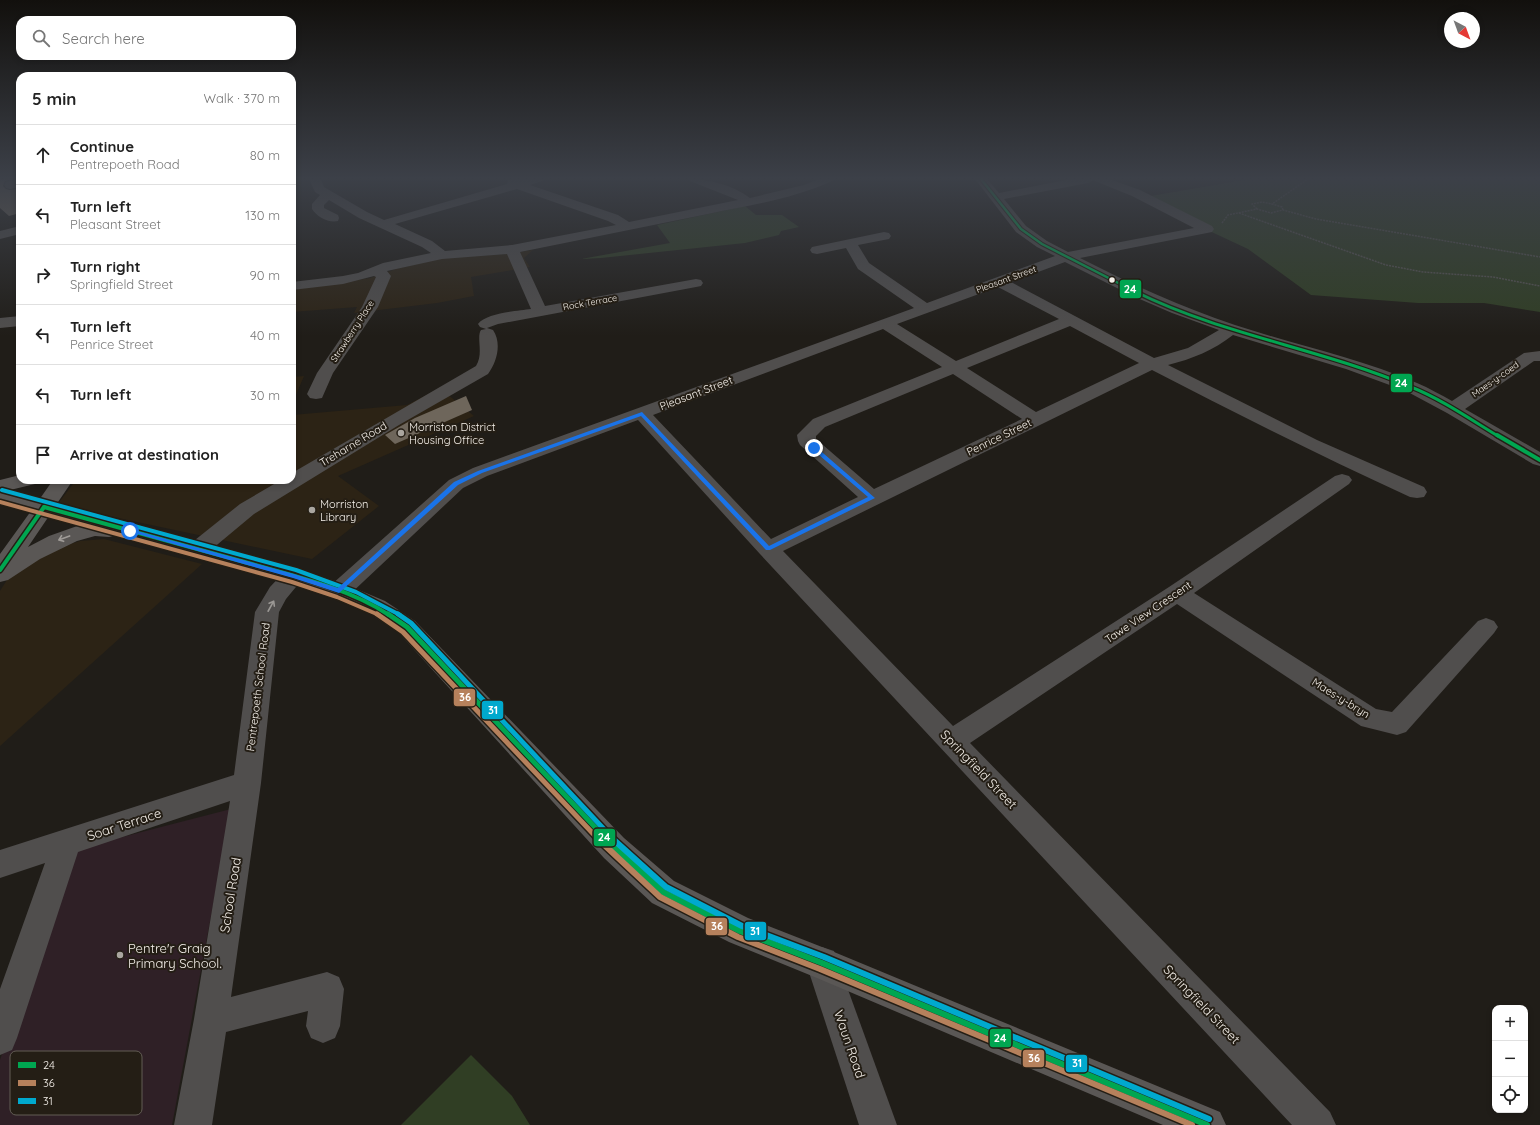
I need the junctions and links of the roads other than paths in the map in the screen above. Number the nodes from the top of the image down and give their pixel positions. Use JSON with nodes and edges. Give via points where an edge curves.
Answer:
{"nodes":[{"id":1,"x":14,"y":232,"type":"edge"},
{"id":2,"x":399,"y":232,"type":"edge"},
{"id":3,"x":604,"y":232,"type":"edge"},
{"id":4,"x":1024,"y":232,"type":"edge"},
{"id":5,"x":1194,"y":232,"type":"edge"},
{"id":6,"x":0,"y":235,"type":"edge"},
{"id":7,"x":884,"y":236,"type":"dead end"},
{"id":8,"x":850,"y":243,"type":"junction"},
{"id":9,"x":512,"y":249,"type":"junction"},
{"id":10,"x":816,"y":250,"type":"dead end"},
{"id":11,"x":442,"y":255,"type":"junction"},
{"id":12,"x":1066,"y":257,"type":"junction"},
{"id":13,"x":376,"y":271,"type":"junction"},
{"id":14,"x":998,"y":282,"type":"junction"},
{"id":15,"x":696,"y":283,"type":"dead end"},
{"id":16,"x":296,"y":286,"type":"edge"},
{"id":17,"x":925,"y":308,"type":"junction"},
{"id":18,"x":540,"y":312,"type":"junction"},
{"id":19,"x":1071,"y":320,"type":"junction"},
{"id":20,"x":16,"y":321,"type":"edge"},
{"id":21,"x":0,"y":323,"type":"edge"},
{"id":22,"x":884,"y":323,"type":"junction"},
{"id":23,"x":486,"y":329,"type":"joint"},
{"id":24,"x":1231,"y":329,"type":"junction"},
{"id":25,"x":1540,"y":356,"type":"edge"},
{"id":26,"x":1152,"y":363,"type":"junction"},
{"id":27,"x":955,"y":368,"type":"junction"},
{"id":28,"x":316,"y":394,"type":"dead end"},
{"id":29,"x":1452,"y":409,"type":"junction"},
{"id":30,"x":642,"y":413,"type":"junction"},
{"id":31,"x":1035,"y":420,"type":"junction"},
{"id":32,"x":1540,"y":460,"type":"edge"},
{"id":33,"x":296,"y":480,"type":"edge"},
{"id":34,"x":1342,"y":480,"type":"dead end"},
{"id":35,"x":16,"y":483,"type":"edge"},
{"id":36,"x":60,"y":484,"type":"edge"},
{"id":37,"x":289,"y":484,"type":"edge"},
{"id":38,"x":0,"y":486,"type":"edge"},
{"id":39,"x":1417,"y":492,"type":"dead end"},
{"id":40,"x":0,"y":496,"type":"edge"},
{"id":41,"x":872,"y":498,"type":"junction"},
{"id":42,"x":44,"y":507,"type":"junction"},
{"id":43,"x":130,"y":531,"type":"junction"},
{"id":44,"x":768,"y":549,"type":"junction"},
{"id":45,"x":198,"y":550,"type":"junction"},
{"id":46,"x":0,"y":570,"type":"edge"},
{"id":47,"x":0,"y":574,"type":"edge"},
{"id":48,"x":294,"y":576,"type":"junction"},
{"id":49,"x":339,"y":591,"type":"junction"},
{"id":50,"x":1177,"y":593,"type":"junction"},
{"id":51,"x":1486,"y":627,"type":"dead end"},
{"id":52,"x":952,"y":741,"type":"junction"},
{"id":53,"x":247,"y":783,"type":"junction"},
{"id":54,"x":68,"y":842,"type":"junction"},
{"id":55,"x":0,"y":864,"type":"edge"},
{"id":56,"x":822,"y":963,"type":"junction"},
{"id":57,"x":211,"y":1019,"type":"junction"},
{"id":58,"x":323,"y":1026,"type":"dead end"},
{"id":59,"x":0,"y":1038,"type":"edge"},
{"id":60,"x":193,"y":1125,"type":"edge"},
{"id":61,"x":878,"y":1125,"type":"edge"},
{"id":62,"x":1207,"y":1125,"type":"edge"},
{"id":63,"x":1317,"y":1125,"type":"edge"}],
"edges":[{"from":1,"to":6,"type":"street"},
{"from":2,"to":11,"type":"street","via":[[427,244]]},
{"from":3,"to":9,"type":"street"},
{"from":4,"to":12,"type":"street"},
{"from":5,"to":12,"type":"street","name":"Pleasant Street"},
{"from":7,"to":8,"type":"street"},
{"from":8,"to":10,"type":"street"},
{"from":8,"to":17,"type":"street","via":[[864,266],[873,274]]},
{"from":9,"to":11,"type":"street"},
{"from":9,"to":18,"type":"street"},
{"from":11,"to":13,"type":"street","via":[[396,264]]},
{"from":12,"to":14,"type":"street","name":"Pleasant Street"},
{"from":12,"to":24,"type":"street","via":[[1140,294]]},
{"from":13,"to":16,"type":"street","via":[[343,280]]},
{"from":13,"to":28,"type":"street","name":"Strawberry Place","via":[[384,276],[370,307],[325,373]]},
{"from":14,"to":17,"type":"street","name":"Pleasant Street"},
{"from":14,"to":19,"type":"street"},
{"from":15,"to":18,"type":"street","name":"Rock Terrace"},
{"from":17,"to":22,"type":"street","name":"Pleasant Street"},
{"from":18,"to":23,"type":"street","name":"Rock Terrace","via":[[493,320]]},
{"from":19,"to":26,"type":"street"},
{"from":19,"to":27,"type":"street"},
{"from":20,"to":21,"type":"street"},
{"from":22,"to":27,"type":"street"},
{"from":22,"to":30,"type":"street","name":"Pleasant Street"},
{"from":23,"to":33,"type":"street","name":"Treharne Road","via":[[488,362],[482,370]]},
{"from":24,"to":26,"type":"street","name":"Penrice Street","via":[[1217,341],[1172,361]]},
{"from":24,"to":29,"type":"street","via":[[1352,365],[1412,387]]},
{"from":25,"to":29,"type":"street","name":"Maes-y-coed","via":[[1530,356]]},
{"from":26,"to":31,"type":"street","name":"Penrice Street"},
{"from":26,"to":39,"type":"street","via":[[1357,467]]},
{"from":27,"to":31,"type":"street"},
{"from":27,"to":41,"type":"street","via":[[819,423],[806,435],[814,448]]},
{"from":29,"to":32,"type":"street"},
{"from":30,"to":44,"type":"street","name":"Springfield Street"},
{"from":30,"to":49,"type":"street","name":"Pleasant Street","via":[[480,472],[456,484]]},
{"from":31,"to":41,"type":"street","name":"Penrice Street"},
{"from":34,"to":50,"type":"street","name":"Tawe View Crescent"},
{"from":35,"to":38,"type":"main road"},
{"from":36,"to":42,"type":"main road"},
{"from":37,"to":45,"type":"street","name":"Treharne Road","via":[[254,505]]},
{"from":40,"to":42,"type":"main road"},
{"from":41,"to":44,"type":"street","name":"Penrice Street"},
{"from":42,"to":43,"type":"main road"},
{"from":42,"to":46,"type":"main road"},
{"from":43,"to":45,"type":"main road"},
{"from":43,"to":47,"type":"main road","one_way":true,"via":[[94,529],[60,539]]},
{"from":44,"to":52,"type":"street","name":"Springfield Street"},
{"from":45,"to":48,"type":"main road"},
{"from":48,"to":49,"type":"main road"},
{"from":53,"to":48,"type":"street","name":"Pentrepoeth School Road","one_way":true,"via":[[267,612],[278,593]]},
{"from":49,"to":56,"type":"main road","via":[[378,607],[408,628],[614,848],[663,892],[740,931]]},
{"from":50,"to":51,"type":"street","name":"Maes-y-bryn","via":[[1370,718],[1397,724]]},
{"from":50,"to":52,"type":"street","name":"Tawe View Crescent"},
{"from":52,"to":63,"type":"street","name":"Springfield Street"},
{"from":53,"to":54,"type":"street","name":"Soar Terrace"},
{"from":53,"to":57,"type":"street","name":"School Road"},
{"from":54,"to":55,"type":"street","name":"Soar Terrace"},
{"from":54,"to":59,"type":"street"},
{"from":56,"to":61,"type":"street","name":"Waun Road"},
{"from":56,"to":62,"type":"main road"},
{"from":57,"to":58,"type":"street","via":[[327,989]]},
{"from":57,"to":60,"type":"street","name":"School Road"}]}
